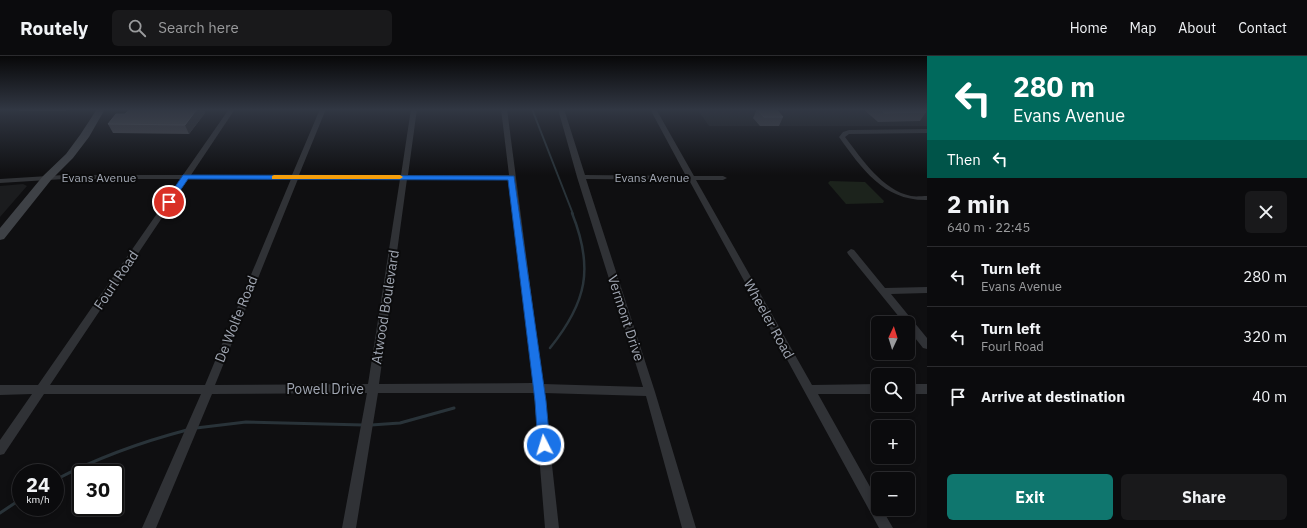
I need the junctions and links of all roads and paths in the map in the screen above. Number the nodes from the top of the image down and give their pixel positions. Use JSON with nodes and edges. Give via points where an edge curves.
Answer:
{"nodes":[{"id":1,"x":79,"y":131,"type":"edge"},
{"id":2,"x":87,"y":131,"type":"edge"},
{"id":3,"x":217,"y":131,"type":"edge"},
{"id":4,"x":314,"y":131,"type":"edge"},
{"id":5,"x":411,"y":131,"type":"edge"},
{"id":6,"x":506,"y":131,"type":"edge"},
{"id":7,"x":568,"y":131,"type":"edge"},
{"id":8,"x":665,"y":131,"type":"edge"},
{"id":9,"x":925,"y":131,"type":"edge"},
{"id":10,"x":61,"y":157,"type":"junction"},
{"id":11,"x":186,"y":177,"type":"junction"},
{"id":12,"x":294,"y":177,"type":"junction"},
{"id":13,"x":404,"y":177,"type":"junction"},
{"id":14,"x":511,"y":177,"type":"junction"},
{"id":15,"x":581,"y":177,"type":"junction"},
{"id":16,"x":691,"y":177,"type":"junction"},
{"id":17,"x":47,"y":178,"type":"junction"},
{"id":18,"x":723,"y":178,"type":"dead end"},
{"id":19,"x":0,"y":180,"type":"edge"},
{"id":20,"x":927,"y":198,"type":"edge"},
{"id":21,"x":0,"y":236,"type":"edge"},
{"id":22,"x":851,"y":252,"type":"dead end"},
{"id":23,"x":927,"y":290,"type":"edge"},
{"id":24,"x":884,"y":291,"type":"junction"},
{"id":25,"x":927,"y":345,"type":"edge"},
{"id":26,"x":538,"y":388,"type":"junction"},
{"id":27,"x":207,"y":389,"type":"junction"},
{"id":28,"x":372,"y":389,"type":"junction"},
{"id":29,"x":915,"y":389,"type":"edge"},
{"id":30,"x":927,"y":389,"type":"edge"},
{"id":31,"x":0,"y":390,"type":"edge"},
{"id":32,"x":41,"y":390,"type":"junction"},
{"id":33,"x":809,"y":390,"type":"junction"},
{"id":34,"x":871,"y":390,"type":"edge"},
{"id":35,"x":650,"y":392,"type":"junction"},
{"id":36,"x":0,"y":450,"type":"edge"},
{"id":37,"x":149,"y":528,"type":"edge"},
{"id":38,"x":349,"y":528,"type":"edge"},
{"id":39,"x":552,"y":528,"type":"edge"},
{"id":40,"x":689,"y":528,"type":"edge"},
{"id":41,"x":886,"y":528,"type":"edge"}],
"edges":[{"from":1,"to":10,"type":"street"},
{"from":2,"to":10,"type":"street","via":[[74,150]]},
{"from":3,"to":11,"type":"street","name":"Fourl Road"},
{"from":4,"to":12,"type":"street","name":"De Wolfe Road"},
{"from":5,"to":13,"type":"street","name":"Atwood Boulevard"},
{"from":6,"to":14,"type":"street"},
{"from":7,"to":15,"type":"street","name":"Vermont Drive"},
{"from":8,"to":16,"type":"street","name":"Wheeler Road"},
{"from":9,"to":20,"type":"street","via":[[849,132],[842,137],[859,160],[886,187],[909,198]]},
{"from":10,"to":17,"type":"street","via":[[56,172]]},
{"from":11,"to":12,"type":"street","name":"Evans Avenue"},
{"from":11,"to":17,"type":"street","name":"Evans Avenue"},
{"from":11,"to":32,"type":"street","name":"Fourl Road"},
{"from":12,"to":13,"type":"street","name":"Evans Avenue"},
{"from":12,"to":27,"type":"street","name":"De Wolfe Road"},
{"from":13,"to":14,"type":"street","name":"Evans Avenue"},
{"from":13,"to":28,"type":"street","name":"Atwood Boulevard"},
{"from":14,"to":26,"type":"street"},
{"from":15,"to":16,"type":"street","name":"Evans Avenue"},
{"from":15,"to":35,"type":"street","name":"Vermont Drive"},
{"from":16,"to":18,"type":"street","name":"Evans Avenue"},
{"from":16,"to":33,"type":"street","name":"Wheeler Road"},
{"from":17,"to":19,"type":"street","name":"Evans Avenue"},
{"from":17,"to":21,"type":"street"},
{"from":22,"to":24,"type":"street"},
{"from":23,"to":24,"type":"street"},
{"from":24,"to":25,"type":"street"},
{"from":26,"to":28,"type":"street","name":"Powell Drive"},
{"from":26,"to":35,"type":"street","name":"Powell Drive"},
{"from":26,"to":39,"type":"street"},
{"from":27,"to":28,"type":"street","name":"Powell Drive"},
{"from":27,"to":32,"type":"street","name":"Powell Drive"},
{"from":27,"to":37,"type":"street","name":"De Wolfe Road"},
{"from":28,"to":38,"type":"street","name":"Atwood Boulevard"},
{"from":29,"to":30,"type":"street"},
{"from":31,"to":32,"type":"street","name":"Powell Drive"},
{"from":32,"to":36,"type":"street","name":"Fourl Road"},
{"from":33,"to":34,"type":"street"},
{"from":33,"to":41,"type":"street","name":"Wheeler Road"},
{"from":35,"to":40,"type":"street","name":"Vermont Drive"}]}
